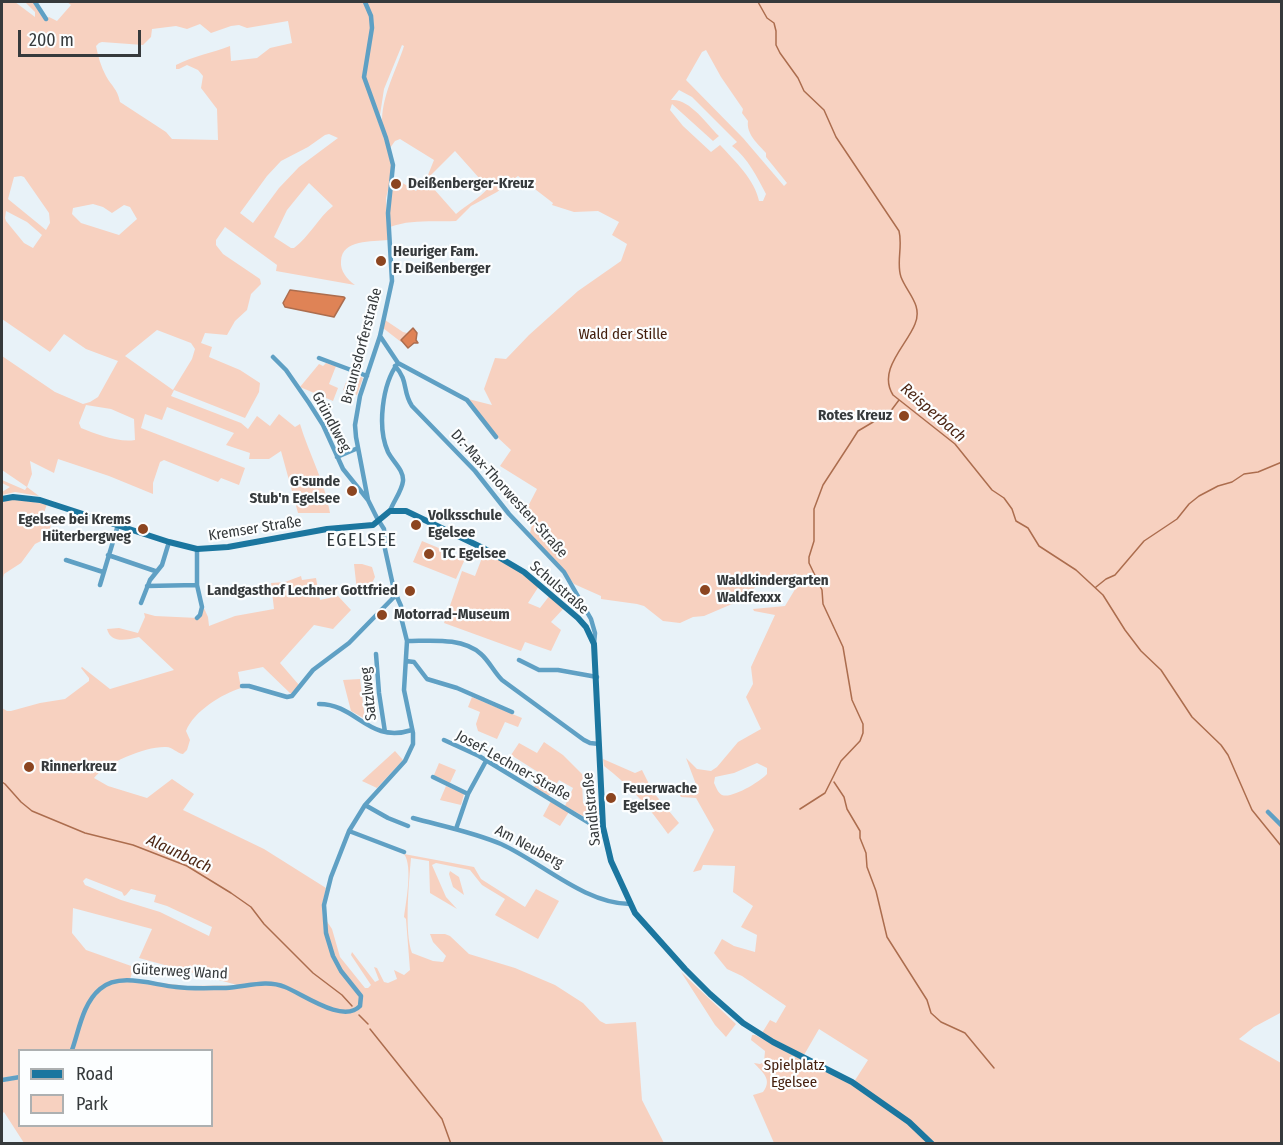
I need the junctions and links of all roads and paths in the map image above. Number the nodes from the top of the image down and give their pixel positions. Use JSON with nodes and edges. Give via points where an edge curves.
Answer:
{"nodes":[{"id":1,"x":35,"y":2,"type":"edge"},
{"id":2,"x":365,"y":2,"type":"edge"},
{"id":3,"x":46,"y":19,"type":"dead end"},
{"id":4,"x":380,"y":336,"type":"junction"},
{"id":5,"x":273,"y":357,"type":"dead end"},
{"id":6,"x":319,"y":358,"type":"dead end"},
{"id":7,"x":396,"y":364,"type":"junction"},
{"id":8,"x":367,"y":376,"type":"junction"},
{"id":9,"x":496,"y":437,"type":"dead end"},
{"id":10,"x":358,"y":448,"type":"junction"},
{"id":11,"x":337,"y":457,"type":"junction"},
{"id":12,"x":2,"y":499,"type":"edge"},
{"id":13,"x":368,"y":500,"type":"junction"},
{"id":14,"x":390,"y":511,"type":"junction"},
{"id":15,"x":379,"y":521,"type":"junction"},
{"id":16,"x":118,"y":525,"type":"junction"},
{"id":17,"x":169,"y":542,"type":"junction"},
{"id":18,"x":197,"y":549,"type":"junction"},
{"id":19,"x":108,"y":555,"type":"junction"},
{"id":20,"x":66,"y":560,"type":"dead end"},
{"id":21,"x":156,"y":571,"type":"junction"},
{"id":22,"x":103,"y":572,"type":"junction"},
{"id":23,"x":100,"y":585,"type":"dead end"},
{"id":24,"x":197,"y":585,"type":"junction"},
{"id":25,"x":147,"y":586,"type":"junction"},
{"id":26,"x":395,"y":596,"type":"junction"},
{"id":27,"x":141,"y":603,"type":"dead end"},
{"id":28,"x":197,"y":618,"type":"dead end"},
{"id":29,"x":407,"y":641,"type":"junction"},
{"id":30,"x":594,"y":644,"type":"junction"},
{"id":31,"x":376,"y":654,"type":"dead end"},
{"id":32,"x":519,"y":660,"type":"dead end"},
{"id":33,"x":406,"y":661,"type":"junction"},
{"id":34,"x":597,"y":677,"type":"junction"},
{"id":35,"x":242,"y":686,"type":"dead end"},
{"id":36,"x":319,"y":704,"type":"dead end"},
{"id":37,"x":512,"y":712,"type":"dead end"},
{"id":38,"x":412,"y":730,"type":"junction"},
{"id":39,"x":385,"y":732,"type":"junction"},
{"id":40,"x":444,"y":740,"type":"dead end"},
{"id":41,"x":599,"y":744,"type":"junction"},
{"id":42,"x":486,"y":761,"type":"junction"},
{"id":43,"x":433,"y":777,"type":"dead end"},
{"id":44,"x":468,"y":794,"type":"junction"},
{"id":45,"x":365,"y":805,"type":"junction"},
{"id":46,"x":1268,"y":812,"type":"dead end"},
{"id":47,"x":413,"y":818,"type":"dead end"},
{"id":48,"x":408,"y":826,"type":"dead end"},
{"id":49,"x":1281,"y":826,"type":"edge"},
{"id":50,"x":603,"y":827,"type":"junction"},
{"id":51,"x":456,"y":829,"type":"junction"},
{"id":52,"x":349,"y":831,"type":"junction"},
{"id":53,"x":404,"y":852,"type":"dead end"},
{"id":54,"x":630,"y":904,"type":"junction"},
{"id":55,"x":72,"y":1049,"type":"edge"},
{"id":56,"x":18,"y":1077,"type":"edge"},
{"id":57,"x":2,"y":1080,"type":"edge"},
{"id":58,"x":932,"y":1143,"type":"edge"}],
"edges":[{"from":1,"to":3,"type":"street"},
{"from":2,"to":4,"type":"street","name":"Braunsdorferstraße","via":[[372,28],[364,77],[393,165],[387,213],[392,280]]},
{"from":4,"to":7,"type":"street","name":"Dr.-Max-Thorwesten-Straße"},
{"from":4,"to":8,"type":"street","name":"Braunsdorferstraße"},
{"from":5,"to":11,"type":"street","name":"Gründlweg","via":[[319,418]]},
{"from":6,"to":8,"type":"street"},
{"from":7,"to":9,"type":"street","via":[[467,400]]},
{"from":7,"to":14,"type":"street","via":[[383,402],[384,433],[388,453],[403,481]]},
{"from":7,"to":30,"type":"street","name":"Dr.-Max-Thorwesten-Straße","via":[[404,376],[412,406],[475,471],[573,585],[594,627]]},
{"from":8,"to":10,"type":"street","name":"Braunsdorferstraße","via":[[357,410]]},
{"from":10,"to":11,"type":"street"},
{"from":10,"to":13,"type":"street","name":"Braunsdorferstraße"},
{"from":11,"to":13,"type":"street","name":"Gründlweg"},
{"from":12,"to":16,"type":"street","name":"Kremser Straße","via":[[34,499]]},
{"from":13,"to":15,"type":"street","name":"Braunsdorferstraße"},
{"from":14,"to":15,"type":"street"},
{"from":14,"to":30,"type":"street","name":"Schulstraße","via":[[405,511],[524,572],[578,618]]},
{"from":15,"to":18,"type":"street","name":"Kremser Straße"},
{"from":15,"to":26,"type":"street","via":[[384,529]]},
{"from":16,"to":17,"type":"street","name":"Kremser Straße"},
{"from":16,"to":19,"type":"street"},
{"from":17,"to":18,"type":"street","name":"Kremser Straße"},
{"from":17,"to":21,"type":"street"},
{"from":18,"to":24,"type":"street"},
{"from":19,"to":21,"type":"street"},
{"from":19,"to":22,"type":"street"},
{"from":20,"to":22,"type":"street"},
{"from":21,"to":25,"type":"street"},
{"from":22,"to":23,"type":"street"},
{"from":24,"to":25,"type":"street"},
{"from":24,"to":28,"type":"street","via":[[202,612]]},
{"from":25,"to":27,"type":"street"},
{"from":26,"to":29,"type":"street","via":[[401,606]]},
{"from":26,"to":35,"type":"street","via":[[349,643],[313,670],[292,696]]},
{"from":29,"to":33,"type":"street"},
{"from":29,"to":41,"type":"street","via":[[468,646],[483,656],[502,680],[584,740]]},
{"from":30,"to":34,"type":"street","name":"Schulstraße"},
{"from":31,"to":39,"type":"street","name":"Satzlweg"},
{"from":32,"to":34,"type":"street","via":[[534,669]]},
{"from":33,"to":37,"type":"street","via":[[414,662],[427,679]]},
{"from":33,"to":38,"type":"street","via":[[404,690]]},
{"from":34,"to":41,"type":"street","name":"Schulstraße"},
{"from":36,"to":39,"type":"street","name":"Satzlweg","via":[[335,706]]},
{"from":38,"to":39,"type":"street","name":"Satzlweg"},
{"from":38,"to":45,"type":"street","via":[[411,752]]},
{"from":40,"to":42,"type":"street","name":"Josef-Lechner-Straße"},
{"from":41,"to":50,"type":"street","name":"Sandlstraße"},
{"from":42,"to":44,"type":"street"},
{"from":42,"to":50,"type":"street","name":"Josef-Lechner-Straße","via":[[591,824]]},
{"from":43,"to":44,"type":"street"},
{"from":44,"to":51,"type":"street"},
{"from":45,"to":48,"type":"street"},
{"from":45,"to":52,"type":"street"},
{"from":46,"to":49,"type":"street"},
{"from":47,"to":51,"type":"street","name":"Am Neuberg"},
{"from":50,"to":54,"type":"street","name":"Sandlstraße","via":[[611,861]]},
{"from":51,"to":54,"type":"street","name":"Am Neuberg","via":[[502,845],[597,897]]},
{"from":52,"to":53,"type":"street"},
{"from":52,"to":55,"type":"street","name":"Güterweg Wand","via":[[327,893],[324,916],[333,956],[361,996],[360,1006],[353,1012],[323,1006],[280,985],[208,988],[113,982],[95,995]]},
{"from":54,"to":58,"type":"street","name":"Sandlstraße","via":[[641,922],[731,1014],[765,1037],[867,1092]]},
{"from":56,"to":57,"type":"street"}]}
